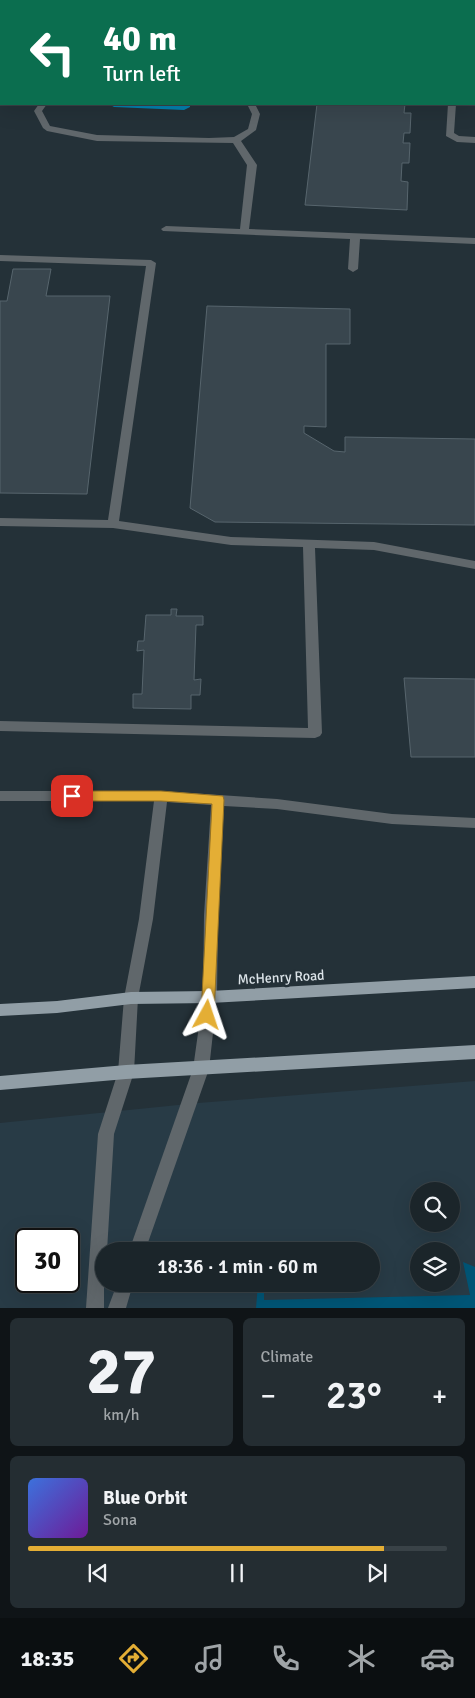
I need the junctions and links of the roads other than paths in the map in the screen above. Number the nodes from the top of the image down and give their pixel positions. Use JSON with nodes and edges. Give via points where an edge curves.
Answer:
{"nodes":[{"id":1,"x":42,"y":105,"type":"edge"},
{"id":2,"x":252,"y":105,"type":"edge"},
{"id":3,"x":452,"y":105,"type":"edge"},
{"id":4,"x":236,"y":140,"type":"junction"},
{"id":5,"x":475,"y":140,"type":"edge"},
{"id":6,"x":166,"y":229,"type":"dead end"},
{"id":7,"x":244,"y":232,"type":"junction"},
{"id":8,"x":355,"y":236,"type":"junction"},
{"id":9,"x":475,"y":241,"type":"edge"},
{"id":10,"x":0,"y":258,"type":"edge"},
{"id":11,"x":354,"y":269,"type":"dead end"},
{"id":12,"x":0,"y":522,"type":"edge"},
{"id":13,"x":113,"y":524,"type":"junction"},
{"id":14,"x":309,"y":544,"type":"junction"},
{"id":15,"x":475,"y":565,"type":"edge"},
{"id":16,"x":0,"y":726,"type":"edge"},
{"id":17,"x":0,"y":796,"type":"edge"},
{"id":18,"x":161,"y":796,"type":"junction"},
{"id":19,"x":218,"y":800,"type":"junction"},
{"id":20,"x":475,"y":823,"type":"edge"},
{"id":21,"x":475,"y":982,"type":"edge"},
{"id":22,"x":210,"y":997,"type":"junction"},
{"id":23,"x":131,"y":998,"type":"junction"},
{"id":24,"x":0,"y":1010,"type":"edge"},
{"id":25,"x":475,"y":1052,"type":"edge"},
{"id":26,"x":201,"y":1069,"type":"junction"},
{"id":27,"x":126,"y":1072,"type":"junction"},
{"id":28,"x":0,"y":1083,"type":"edge"},
{"id":29,"x":140,"y":1242,"type":"edge"},
{"id":30,"x":122,"y":1292,"type":"edge"},
{"id":31,"x":95,"y":1308,"type":"edge"},
{"id":32,"x":116,"y":1308,"type":"edge"}],
"edges":[{"from":1,"to":4,"type":"street","via":[[38,111],[47,128],[97,138]]},
{"from":2,"to":4,"type":"street","via":[[256,114],[252,130]]},
{"from":3,"to":5,"type":"street","via":[[449,134],[457,139]]},
{"from":4,"to":7,"type":"street","via":[[252,165]]},
{"from":6,"to":7,"type":"street"},
{"from":7,"to":8,"type":"street"},
{"from":8,"to":9,"type":"street"},
{"from":8,"to":11,"type":"street"},
{"from":10,"to":13,"type":"street","via":[[151,263]]},
{"from":12,"to":13,"type":"street"},
{"from":13,"to":14,"type":"street","via":[[231,541]]},
{"from":14,"to":15,"type":"street","via":[[374,546]]},
{"from":14,"to":16,"type":"street","via":[[315,733]]},
{"from":17,"to":18,"type":"street"},
{"from":18,"to":19,"type":"street"},
{"from":18,"to":23,"type":"street","via":[[146,919]]},
{"from":19,"to":20,"type":"street","via":[[392,819]]},
{"from":19,"to":22,"type":"street"},
{"from":21,"to":22,"type":"main road","name":"McHenry Road"},
{"from":22,"to":23,"type":"main road","name":"McHenry Road"},
{"from":22,"to":26,"type":"street"},
{"from":23,"to":24,"type":"main road","name":"McHenry Road"},
{"from":23,"to":27,"type":"street"},
{"from":25,"to":26,"type":"main road"},
{"from":26,"to":27,"type":"main road"},
{"from":26,"to":29,"type":"street"},
{"from":27,"to":28,"type":"main road"},
{"from":27,"to":31,"type":"street","via":[[106,1134]]},
{"from":30,"to":32,"type":"street"}]}
